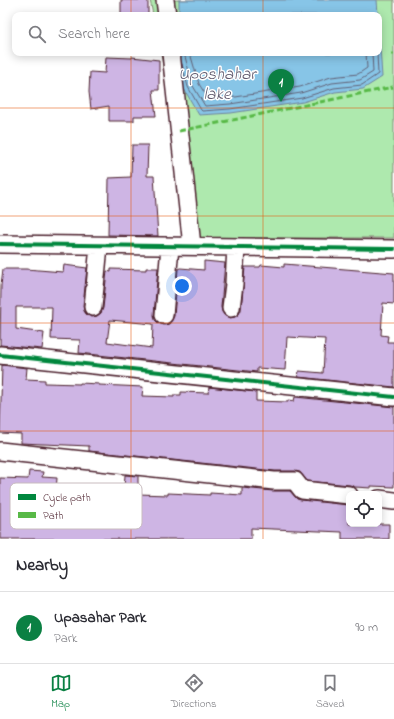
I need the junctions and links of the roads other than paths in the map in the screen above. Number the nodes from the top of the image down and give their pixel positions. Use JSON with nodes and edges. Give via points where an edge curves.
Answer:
{"nodes":[{"id":1,"x":165,"y":0,"type":"edge"},
{"id":2,"x":167,"y":12,"type":"edge"},
{"id":3,"x":171,"y":56,"type":"edge"},
{"id":4,"x":0,"y":244,"type":"edge"},
{"id":5,"x":99,"y":246,"type":"junction"},
{"id":6,"x":192,"y":246,"type":"junction"},
{"id":7,"x":170,"y":247,"type":"junction"},
{"id":8,"x":236,"y":247,"type":"junction"},
{"id":9,"x":394,"y":249,"type":"edge"},
{"id":10,"x":93,"y":307,"type":"dead end"},
{"id":11,"x":231,"y":308,"type":"dead end"},
{"id":12,"x":164,"y":315,"type":"dead end"},
{"id":13,"x":0,"y":355,"type":"edge"},
{"id":14,"x":394,"y":397,"type":"edge"},
{"id":15,"x":0,"y":451,"type":"edge"},
{"id":16,"x":346,"y":495,"type":"edge"},
{"id":17,"x":382,"y":499,"type":"edge"},
{"id":18,"x":394,"y":500,"type":"edge"}],
"edges":[{"from":1,"to":2,"type":"street"},
{"from":3,"to":6,"type":"street"},
{"from":4,"to":5,"type":"street"},
{"from":5,"to":7,"type":"street"},
{"from":5,"to":10,"type":"street"},
{"from":6,"to":7,"type":"street"},
{"from":6,"to":8,"type":"street"},
{"from":7,"to":12,"type":"street"},
{"from":8,"to":9,"type":"street"},
{"from":8,"to":11,"type":"street"},
{"from":13,"to":14,"type":"street"},
{"from":15,"to":16,"type":"street","via":[[274,481],[295,481],[302,490]]},
{"from":17,"to":18,"type":"street"}]}
